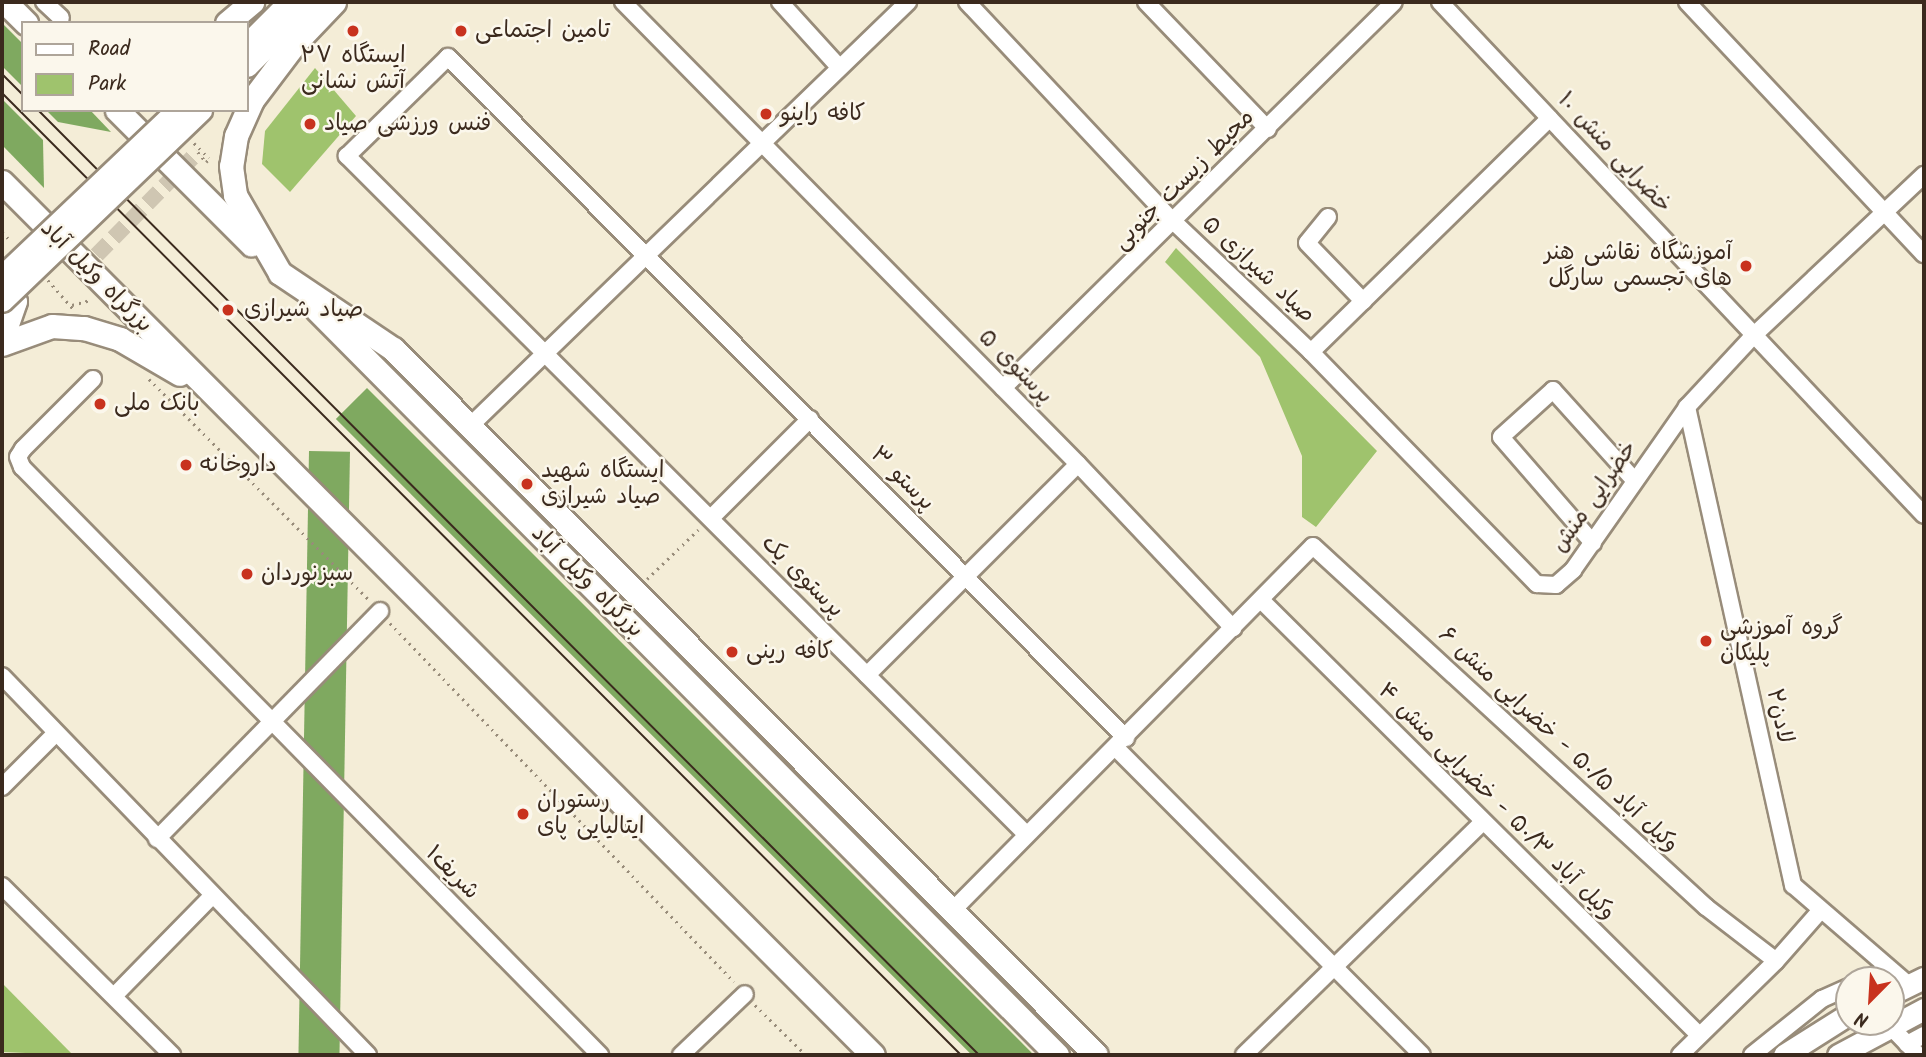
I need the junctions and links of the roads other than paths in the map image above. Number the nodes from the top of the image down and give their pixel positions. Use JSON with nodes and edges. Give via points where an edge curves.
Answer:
{"nodes":[{"id":1,"x":5,"y":2,"type":"edge"},
{"id":2,"x":44,"y":2,"type":"edge"},
{"id":3,"x":252,"y":2,"type":"edge"},
{"id":4,"x":289,"y":2,"type":"edge"},
{"id":5,"x":311,"y":2,"type":"edge"},
{"id":6,"x":334,"y":2,"type":"edge"},
{"id":7,"x":625,"y":2,"type":"edge"},
{"id":8,"x":780,"y":2,"type":"edge"},
{"id":9,"x":908,"y":2,"type":"edge"},
{"id":10,"x":967,"y":2,"type":"edge"},
{"id":11,"x":1146,"y":2,"type":"edge"},
{"id":12,"x":1394,"y":2,"type":"edge"},
{"id":13,"x":1440,"y":2,"type":"edge"},
{"id":14,"x":1687,"y":2,"type":"edge"},
{"id":15,"x":20,"y":15,"type":"edge"},
{"id":16,"x":61,"y":18,"type":"dead end"},
{"id":17,"x":229,"y":21,"type":"edge"},
{"id":18,"x":250,"y":56,"type":"edge"},
{"id":19,"x":448,"y":57,"type":"joint"},
{"id":20,"x":838,"y":66,"type":"junction"},
{"id":21,"x":250,"y":100,"type":"edge"},
{"id":22,"x":119,"y":112,"type":"edge"},
{"id":23,"x":175,"y":112,"type":"edge"},
{"id":24,"x":199,"y":112,"type":"edge"},
{"id":25,"x":245,"y":112,"type":"edge"},
{"id":26,"x":1550,"y":118,"type":"junction"},
{"id":27,"x":1268,"y":129,"type":"junction"},
{"id":28,"x":760,"y":141,"type":"junction"},
{"id":29,"x":1924,"y":175,"type":"edge"},
{"id":30,"x":2,"y":182,"type":"edge"},
{"id":31,"x":1885,"y":212,"type":"junction"},
{"id":32,"x":1328,"y":218,"type":"dead end"},
{"id":33,"x":1173,"y":221,"type":"junction"},
{"id":34,"x":647,"y":252,"type":"junction"},
{"id":35,"x":1924,"y":254,"type":"edge"},
{"id":36,"x":280,"y":273,"type":"junction"},
{"id":37,"x":2,"y":276,"type":"edge"},
{"id":38,"x":2,"y":282,"type":"edge"},
{"id":39,"x":2,"y":301,"type":"edge"},
{"id":40,"x":1363,"y":301,"type":"junction"},
{"id":41,"x":1753,"y":336,"type":"junction"},
{"id":42,"x":2,"y":338,"type":"edge"},
{"id":43,"x":2,"y":344,"type":"edge"},
{"id":44,"x":545,"y":352,"type":"junction"},
{"id":45,"x":1311,"y":352,"type":"junction"},
{"id":46,"x":93,"y":379,"type":"dead end"},
{"id":47,"x":1003,"y":388,"type":"junction"},
{"id":48,"x":206,"y":389,"type":"junction"},
{"id":49,"x":1687,"y":407,"type":"junction"},
{"id":50,"x":810,"y":419,"type":"junction"},
{"id":51,"x":470,"y":426,"type":"junction"},
{"id":52,"x":1404,"y":447,"type":"joint"},
{"id":53,"x":1078,"y":464,"type":"junction"},
{"id":54,"x":1633,"y":479,"type":"junction"},
{"id":55,"x":1924,"y":515,"type":"edge"},
{"id":56,"x":711,"y":518,"type":"junction"},
{"id":57,"x":1593,"y":543,"type":"junction"},
{"id":58,"x":967,"y":576,"type":"junction"},
{"id":59,"x":1261,"y":600,"type":"junction"},
{"id":60,"x":380,"y":611,"type":"dead end"},
{"id":61,"x":1233,"y":628,"type":"junction"},
{"id":62,"x":867,"y":675,"type":"junction"},
{"id":63,"x":2,"y":676,"type":"edge"},
{"id":64,"x":272,"y":723,"type":"junction"},
{"id":65,"x":56,"y":733,"type":"junction"},
{"id":66,"x":1121,"y":743,"type":"junction"},
{"id":67,"x":2,"y":787,"type":"edge"},
{"id":68,"x":1483,"y":822,"type":"junction"},
{"id":69,"x":1026,"y":834,"type":"junction"},
{"id":70,"x":157,"y":839,"type":"junction"},
{"id":71,"x":2,"y":886,"type":"edge"},
{"id":72,"x":212,"y":896,"type":"junction"},
{"id":73,"x":952,"y":911,"type":"junction"},
{"id":74,"x":1819,"y":912,"type":"junction"},
{"id":75,"x":985,"y":944,"type":"junction"},
{"id":76,"x":1776,"y":961,"type":"junction"},
{"id":77,"x":1885,"y":966,"type":"edge"},
{"id":78,"x":1334,"y":968,"type":"junction"},
{"id":79,"x":1835,"y":993,"type":"edge"},
{"id":80,"x":745,"y":994,"type":"road end"},
{"id":81,"x":114,"y":996,"type":"junction"},
{"id":82,"x":1001,"y":999,"type":"junction"},
{"id":83,"x":1923,"y":1011,"type":"edge"},
{"id":84,"x":1905,"y":1019,"type":"edge"},
{"id":85,"x":1835,"y":1023,"type":"edge"},
{"id":86,"x":1699,"y":1035,"type":"junction"},
{"id":87,"x":1924,"y":1035,"type":"edge"},
{"id":88,"x":1872,"y":1036,"type":"edge"},
{"id":89,"x":1899,"y":1036,"type":"edge"},
{"id":90,"x":1912,"y":1050,"type":"edge"},
{"id":91,"x":172,"y":1055,"type":"edge"},
{"id":92,"x":368,"y":1055,"type":"edge"},
{"id":93,"x":600,"y":1055,"type":"edge"},
{"id":94,"x":681,"y":1055,"type":"edge"},
{"id":95,"x":873,"y":1055,"type":"edge"},
{"id":96,"x":1057,"y":1055,"type":"edge"},
{"id":97,"x":1096,"y":1055,"type":"edge"},
{"id":98,"x":1244,"y":1055,"type":"edge"},
{"id":99,"x":1422,"y":1055,"type":"edge"},
{"id":100,"x":1680,"y":1055,"type":"edge"},
{"id":101,"x":1752,"y":1055,"type":"edge"},
{"id":102,"x":1784,"y":1055,"type":"edge"},
{"id":103,"x":1838,"y":1055,"type":"edge"}],
"edges":[{"from":1,"to":15,"type":"highway"},
{"from":2,"to":16,"type":"street"},
{"from":3,"to":17,"type":"highway"},
{"from":4,"to":18,"type":"main road"},
{"from":5,"to":18,"type":"main road"},
{"from":6,"to":21,"type":"highway"},
{"from":7,"to":28,"type":"street","name":"پرستوی ۵"},
{"from":8,"to":20,"type":"street"},
{"from":9,"to":20,"type":"street"},
{"from":10,"to":33,"type":"street","name":"صیاد شیرازی ۵"},
{"from":11,"to":27,"type":"street"},
{"from":12,"to":27,"type":"street","name":"محیط زیست جنوبی"},
{"from":13,"to":26,"type":"street","name":"خضرایی منش ۱۰"},
{"from":14,"to":31,"type":"street"},
{"from":19,"to":34,"type":"street","name":"پرستو ۳"},
{"from":19,"to":44,"type":"street","name":"پرستوی یک","via":[[347,156]]},
{"from":20,"to":28,"type":"street"},
{"from":22,"to":36,"type":"highway","name":"بزرگراه وکیل آباد"},
{"from":23,"to":37,"type":"main road","bridge":true},
{"from":24,"to":39,"type":"main road","bridge":true},
{"from":25,"to":36,"type":"highway","via":[[231,166],[235,195],[247,224]]},
{"from":26,"to":40,"type":"street"},
{"from":26,"to":41,"type":"street","name":"خضرایی منش ۱۰"},
{"from":27,"to":33,"type":"street","name":"محیط زیست جنوبی"},
{"from":28,"to":34,"type":"street"},
{"from":28,"to":47,"type":"street","name":"پرستوی ۵"},
{"from":29,"to":31,"type":"street","name":"خضرایی منش"},
{"from":30,"to":48,"type":"highway","name":"بزرگراه وکیل آباد"},
{"from":31,"to":35,"type":"street"},
{"from":31,"to":41,"type":"street","name":"خضرایی منش"},
{"from":32,"to":40,"type":"street","via":[[1307,243]]},
{"from":33,"to":45,"type":"street","name":"صیاد شیرازی ۵"},
{"from":33,"to":47,"type":"street","name":"محیط زیست جنوبی"},
{"from":34,"to":44,"type":"street"},
{"from":34,"to":50,"type":"street","name":"پرستو ۳"},
{"from":36,"to":51,"type":"highway","via":[[393,349]]},
{"from":36,"to":82,"type":"highway","name":"بزرگراه وکیل آباد"},
{"from":38,"to":42,"type":"highway","via":[[15,301]]},
{"from":40,"to":45,"type":"street"},
{"from":41,"to":49,"type":"street","name":"خضرایی منش"},
{"from":41,"to":55,"type":"street","name":"خضرایی منش ۱۰"},
{"from":43,"to":48,"type":"highway","via":[[52,326],[84,328],[120,339]]},
{"from":44,"to":51,"type":"street"},
{"from":44,"to":56,"type":"street","name":"پرستوی یک"},
{"from":45,"to":52,"type":"street","name":"صیاد شیرازی ۵"},
{"from":46,"to":64,"type":"street","name":"شریف١","via":[[18,457],[22,467]]},
{"from":47,"to":53,"type":"street","name":"پرستوی ۵"},
{"from":48,"to":95,"type":"highway","name":"بزرگراه وکیل آباد"},
{"from":49,"to":54,"type":"street","name":"خضرایی منش"},
{"from":49,"to":74,"type":"street","name":"لادن۲","via":[[1793,885]]},
{"from":50,"to":56,"type":"street"},
{"from":50,"to":58,"type":"street","name":"پرستو ۳"},
{"from":51,"to":73,"type":"highway"},
{"from":52,"to":57,"type":"street","name":"خضرایی منش","via":[[1536,584],[1556,585]]},
{"from":53,"to":58,"type":"street"},
{"from":53,"to":61,"type":"street","name":"پرستوی ۵"},
{"from":54,"to":57,"type":"street","name":"خضرایی منش"},
{"from":54,"to":57,"type":"street","via":[[1553,390],[1501,437]]},
{"from":56,"to":62,"type":"street","name":"پرستوی یک"},
{"from":58,"to":62,"type":"street"},
{"from":58,"to":66,"type":"street","name":"پرستو ۳"},
{"from":59,"to":61,"type":"street"},
{"from":59,"to":68,"type":"street","name":"وکیل آباد ۵۰/۳ - خضرایی منش ۴"},
{"from":59,"to":76,"type":"street","name":"وکیل آباد ۵۰/۵ - خضرایی منش ۶","via":[[1313,546],[1706,907]]},
{"from":60,"to":64,"type":"street"},
{"from":61,"to":66,"type":"street"},
{"from":62,"to":69,"type":"street","name":"پرستوی یک"},
{"from":63,"to":65,"type":"street"},
{"from":64,"to":70,"type":"street"},
{"from":64,"to":93,"type":"street","name":"شریف١"},
{"from":65,"to":67,"type":"street"},
{"from":65,"to":70,"type":"street"},
{"from":66,"to":69,"type":"street"},
{"from":66,"to":78,"type":"street","name":"پرستو ۳"},
{"from":68,"to":78,"type":"street"},
{"from":68,"to":86,"type":"street","name":"وکیل آباد ۵۰/۳ - خضرایی منش ۴"},
{"from":69,"to":73,"type":"street"},
{"from":70,"to":72,"type":"street"},
{"from":71,"to":81,"type":"street"},
{"from":72,"to":81,"type":"street"},
{"from":72,"to":92,"type":"street"},
{"from":73,"to":75,"type":"highway"},
{"from":74,"to":76,"type":"street"},
{"from":74,"to":77,"type":"street","name":"لادن۲"},
{"from":75,"to":82,"type":"highway"},
{"from":75,"to":97,"type":"highway"},
{"from":76,"to":86,"type":"street"},
{"from":78,"to":98,"type":"street"},
{"from":78,"to":99,"type":"street","name":"پرستو ۳"},
{"from":79,"to":101,"type":"street"},
{"from":80,"to":94,"type":"street"},
{"from":81,"to":91,"type":"street"},
{"from":82,"to":96,"type":"highway","name":"بزرگراه وکیل آباد"},
{"from":83,"to":84,"type":"main road"},
{"from":85,"to":102,"type":"main road"},
{"from":86,"to":100,"type":"street"},
{"from":87,"to":90,"type":"street"},
{"from":88,"to":103,"type":"main road"},
{"from":89,"to":90,"type":"street"}]}
